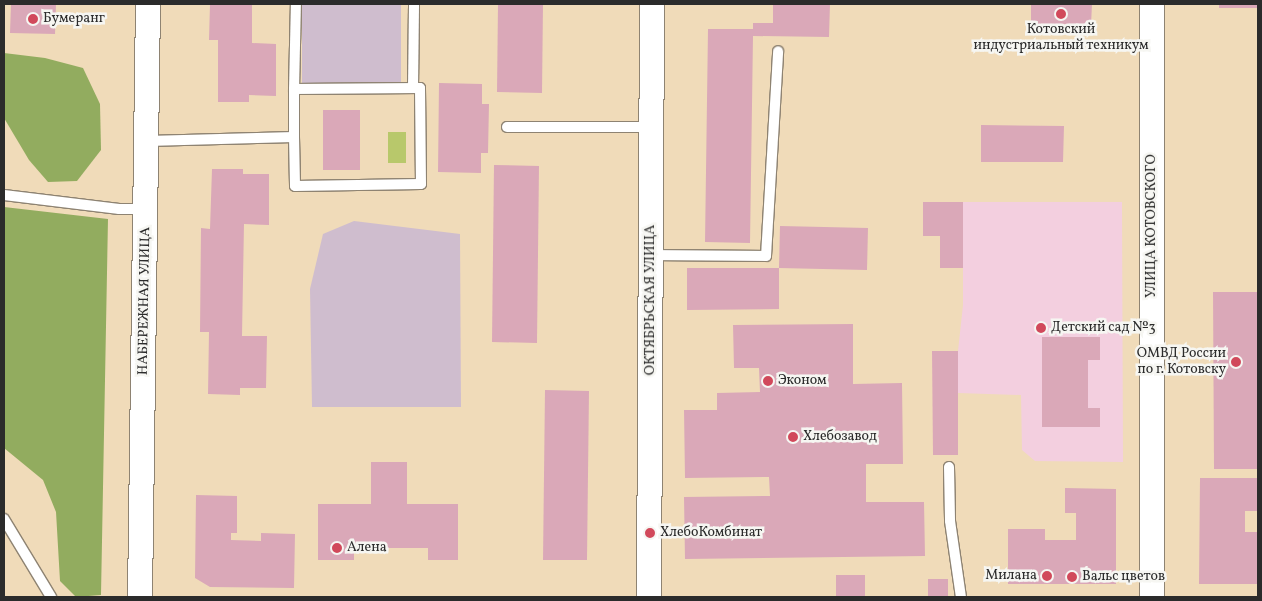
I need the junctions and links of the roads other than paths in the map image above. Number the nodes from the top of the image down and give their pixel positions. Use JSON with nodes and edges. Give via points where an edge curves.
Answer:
{"nodes":[{"id":1,"x":148,"y":4,"type":"edge"},
{"id":2,"x":296,"y":4,"type":"edge"},
{"id":3,"x":414,"y":4,"type":"edge"},
{"id":4,"x":652,"y":4,"type":"edge"},
{"id":5,"x":1152,"y":4,"type":"edge"},
{"id":6,"x":778,"y":51,"type":"dead end"},
{"id":7,"x":413,"y":88,"type":"junction"},
{"id":8,"x":294,"y":89,"type":"junction"},
{"id":9,"x":507,"y":127,"type":"dead end"},
{"id":10,"x":651,"y":127,"type":"junction"},
{"id":11,"x":294,"y":138,"type":"junction"},
{"id":12,"x":148,"y":141,"type":"junction"},
{"id":13,"x":4,"y":195,"type":"edge"},
{"id":14,"x":147,"y":209,"type":"junction"},
{"id":15,"x":651,"y":255,"type":"junction"},
{"id":16,"x":949,"y":467,"type":"dead end"},
{"id":17,"x":4,"y":519,"type":"edge"},
{"id":18,"x":51,"y":597,"type":"edge"},
{"id":19,"x":140,"y":597,"type":"edge"},
{"id":20,"x":649,"y":597,"type":"edge"},
{"id":21,"x":961,"y":597,"type":"edge"},
{"id":22,"x":1152,"y":597,"type":"edge"}],
"edges":[{"from":1,"to":12,"type":"street","name":"НАБЕРЕЖНАЯ УЛИЦА"},
{"from":2,"to":8,"type":"lane"},
{"from":3,"to":7,"type":"lane"},
{"from":4,"to":10,"type":"street","name":"ОКТЯБРЬСКАЯ УЛИЦА"},
{"from":5,"to":22,"type":"street","name":"УЛИЦА КОТОВСКОГО"},
{"from":6,"to":15,"type":"lane","via":[[766,256]]},
{"from":7,"to":8,"type":"lane"},
{"from":7,"to":11,"type":"lane","via":[[420,88],[421,184],[295,186]]},
{"from":8,"to":11,"type":"lane"},
{"from":9,"to":10,"type":"lane"},
{"from":10,"to":15,"type":"street","name":"ОКТЯБРЬСКАЯ УЛИЦА"},
{"from":11,"to":12,"type":"lane"},
{"from":12,"to":14,"type":"street","name":"НАБЕРЕЖНАЯ УЛИЦА"},
{"from":13,"to":14,"type":"lane","via":[[119,209]]},
{"from":14,"to":19,"type":"street","name":"НАБЕРЕЖНАЯ УЛИЦА"},
{"from":15,"to":20,"type":"street","name":"ОКТЯБРЬСКАЯ УЛИЦА"},
{"from":16,"to":21,"type":"lane","via":[[950,521]]},
{"from":17,"to":18,"type":"lane"}]}
